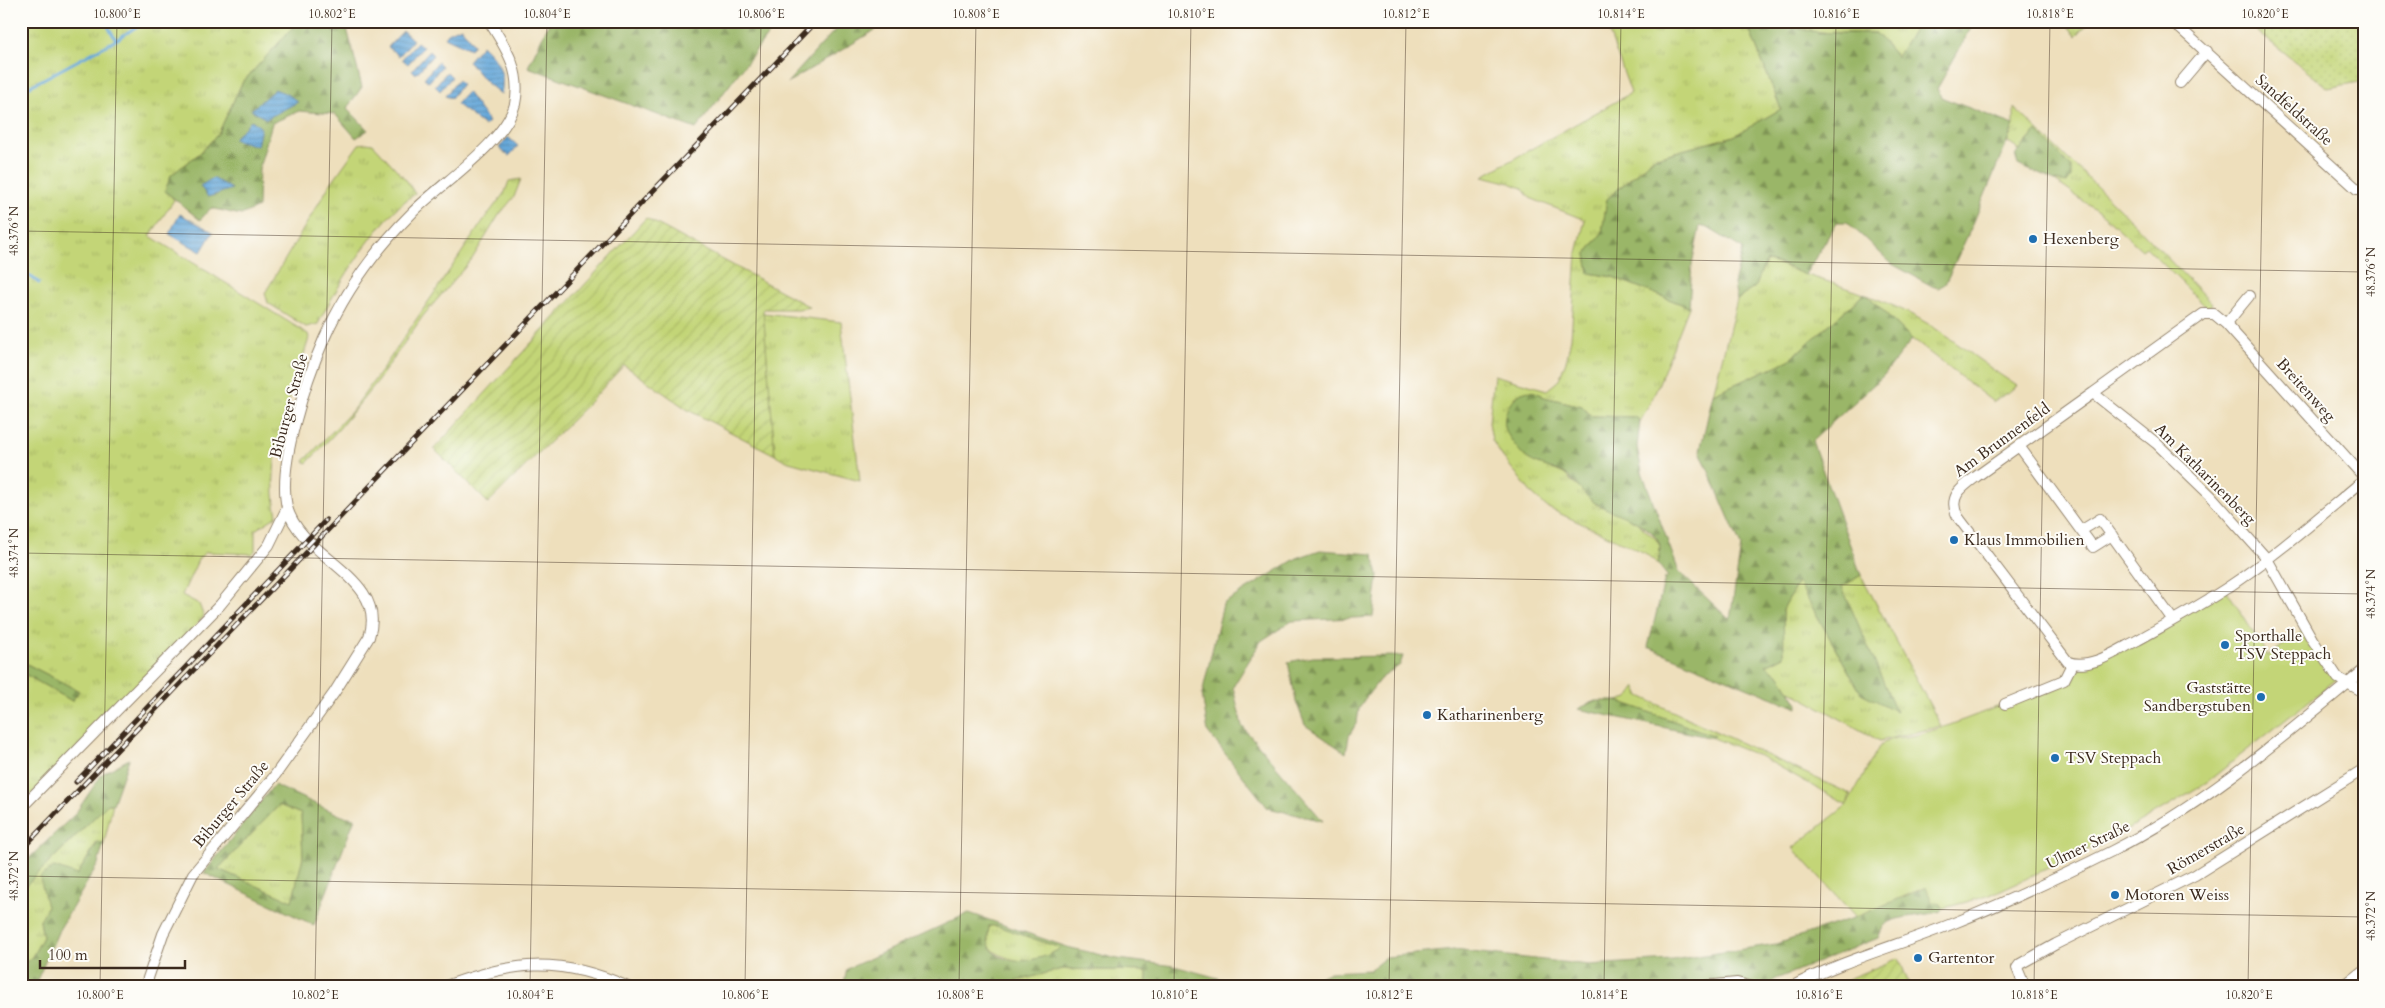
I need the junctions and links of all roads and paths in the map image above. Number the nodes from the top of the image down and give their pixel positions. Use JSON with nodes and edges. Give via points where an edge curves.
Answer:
{"nodes":[{"id":1,"x":489,"y":21,"type":"edge"},
{"id":2,"x":2172,"y":21,"type":"edge"},
{"id":3,"x":2207,"y":51,"type":"junction"},
{"id":4,"x":2180,"y":83,"type":"dead end"},
{"id":5,"x":2363,"y":188,"type":"edge"},
{"id":6,"x":2249,"y":296,"type":"dead end"},
{"id":7,"x":2226,"y":324,"type":"junction"},
{"id":8,"x":2093,"y":393,"type":"junction"},
{"id":9,"x":2019,"y":446,"type":"junction"},
{"id":10,"x":2364,"y":478,"type":"edge"},
{"id":11,"x":287,"y":508,"type":"junction"},
{"id":12,"x":2082,"y":530,"type":"junction"},
{"id":13,"x":2112,"y":535,"type":"junction"},
{"id":14,"x":2266,"y":559,"type":"junction"},
{"id":15,"x":2173,"y":620,"type":"junction"},
{"id":16,"x":2072,"y":664,"type":"junction"},
{"id":17,"x":2364,"y":670,"type":"edge"},
{"id":18,"x":2348,"y":683,"type":"junction"},
{"id":19,"x":2364,"y":692,"type":"edge"},
{"id":20,"x":2005,"y":704,"type":"dead end"},
{"id":21,"x":2364,"y":769,"type":"edge"},
{"id":22,"x":21,"y":808,"type":"edge"},
{"id":23,"x":2364,"y":970,"type":"edge"},
{"id":24,"x":2023,"y":984,"type":"edge"},
{"id":25,"x":2350,"y":985,"type":"edge"},
{"id":26,"x":145,"y":987,"type":"edge"},
{"id":27,"x":443,"y":987,"type":"edge"},
{"id":28,"x":628,"y":987,"type":"edge"},
{"id":29,"x":1693,"y":987,"type":"edge"},
{"id":30,"x":1753,"y":987,"type":"edge"},
{"id":31,"x":1791,"y":987,"type":"edge"}],
"edges":[{"from":1,"to":11,"type":"street","name":"Biburger Straße","via":[[516,68],[516,94],[509,120],[497,136],[413,211],[357,276],[324,338],[310,376],[288,460]]},
{"from":2,"to":3,"type":"street","name":"Sandfeldstraße"},
{"from":3,"to":4,"type":"street"},
{"from":3,"to":5,"type":"street","name":"Sandfeldstraße","via":[[2357,188]]},
{"from":6,"to":7,"type":"street"},
{"from":7,"to":8,"type":"street","name":"Breitenweg","via":[[2214,314],[2203,314]]},
{"from":7,"to":10,"type":"street","name":"Breitenweg"},
{"from":8,"to":9,"type":"street","name":"Am Brunnenfeld"},
{"from":8,"to":14,"type":"street","name":"Am Katharinenberg","via":[[2156,443],[2211,496]]},
{"from":9,"to":12,"type":"street"},
{"from":9,"to":16,"type":"street","name":"Am Brunnenfeld","via":[[1960,489],[1954,499],[1954,509]]},
{"from":10,"to":14,"type":"street","name":"Breitenweg"},
{"from":11,"to":22,"type":"street","via":[[268,545],[220,605]]},
{"from":11,"to":26,"type":"street","name":"Biburger Straße","via":[[300,532],[364,594],[372,608],[372,626],[363,650],[273,778],[193,874],[163,934]]},
{"from":12,"to":13,"type":"street","via":[[2100,519]]},
{"from":12,"to":13,"type":"street","via":[[2093,547]]},
{"from":13,"to":15,"type":"street"},
{"from":14,"to":15,"type":"street","via":[[2226,589]]},
{"from":14,"to":18,"type":"street","name":"Am Katharinenberg","via":[[2312,639],[2338,678]]},
{"from":15,"to":16,"type":"street","via":[[2086,665]]},
{"from":16,"to":20,"type":"street","via":[[2064,680]]},
{"from":17,"to":18,"type":"street","name":"Ulmer Straße"},
{"from":18,"to":19,"type":"street","name":"Am Katharinenberg"},
{"from":18,"to":31,"type":"street","name":"Ulmer Straße","via":[[2233,777],[2156,827],[2016,896]]},
{"from":21,"to":24,"type":"street","name":"Römerstraße","via":[[2195,875],[2020,964],[2017,968]]},
{"from":23,"to":25,"type":"street"},
{"from":27,"to":28,"type":"street","via":[[482,972],[522,965],[560,965],[601,975]]},
{"from":29,"to":30,"type":"street","via":[[1737,983]]}]}
